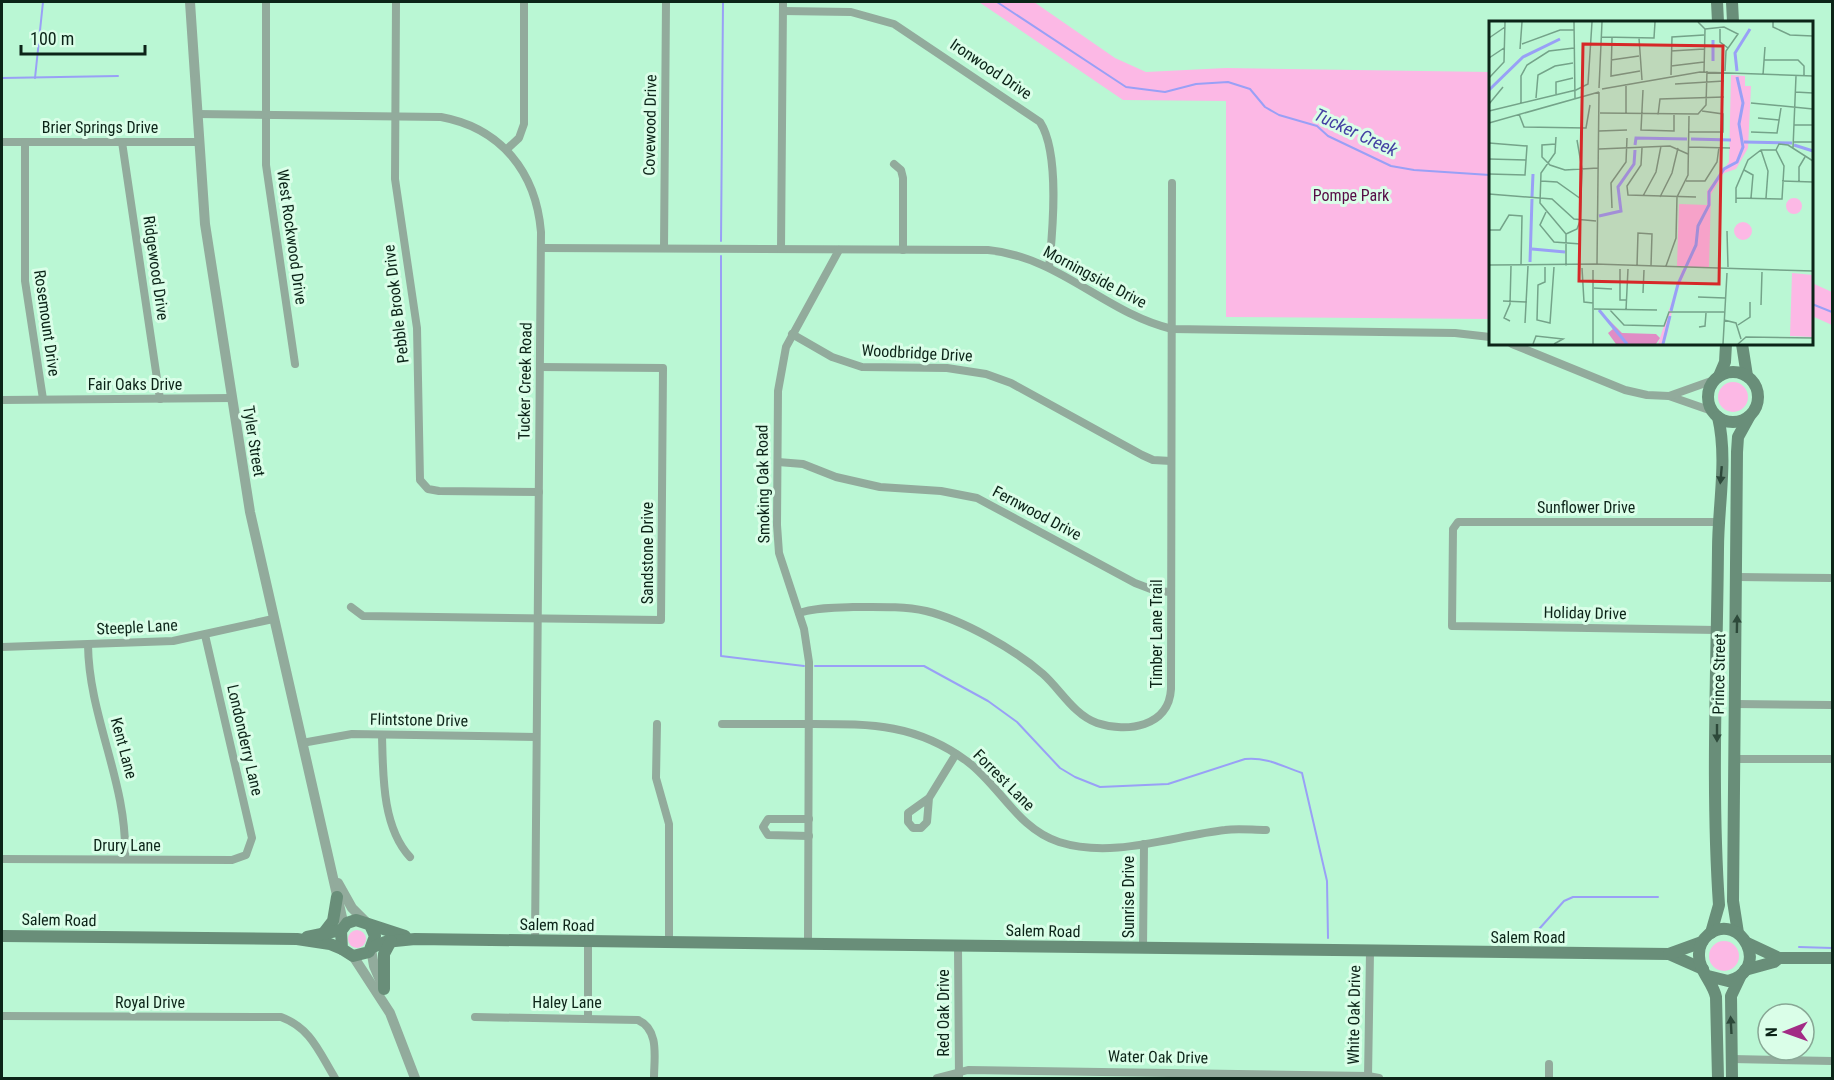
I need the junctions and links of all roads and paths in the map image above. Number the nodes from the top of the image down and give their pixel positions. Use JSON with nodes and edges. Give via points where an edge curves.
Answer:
{"nodes":[{"id":1,"x":190,"y":2,"type":"edge"},
{"id":2,"x":266,"y":2,"type":"edge"},
{"id":3,"x":396,"y":2,"type":"edge"},
{"id":4,"x":524,"y":2,"type":"edge"},
{"id":5,"x":666,"y":2,"type":"edge"},
{"id":6,"x":783,"y":2,"type":"edge"},
{"id":7,"x":1718,"y":2,"type":"edge"},
{"id":8,"x":1732,"y":2,"type":"edge"},
{"id":9,"x":783,"y":11,"type":"junction"},
{"id":10,"x":1718,"y":21,"type":"edge"},
{"id":11,"x":1733,"y":21,"type":"edge"},
{"id":12,"x":197,"y":114,"type":"junction"},
{"id":13,"x":264,"y":115,"type":"junction"},
{"id":14,"x":395,"y":116,"type":"junction"},
{"id":15,"x":2,"y":142,"type":"edge"},
{"id":16,"x":25,"y":142,"type":"junction"},
{"id":17,"x":122,"y":142,"type":"junction"},
{"id":18,"x":198,"y":142,"type":"junction"},
{"id":19,"x":507,"y":149,"type":"junction"},
{"id":20,"x":894,"y":164,"type":"dead end"},
{"id":21,"x":1172,"y":183,"type":"dead end"},
{"id":22,"x":541,"y":248,"type":"junction"},
{"id":23,"x":664,"y":249,"type":"junction"},
{"id":24,"x":781,"y":249,"type":"junction"},
{"id":25,"x":838,"y":250,"type":"junction"},
{"id":26,"x":903,"y":250,"type":"junction"},
{"id":27,"x":1049,"y":267,"type":"junction"},
{"id":28,"x":1172,"y":329,"type":"junction"},
{"id":29,"x":792,"y":334,"type":"junction"},
{"id":30,"x":1489,"y":337,"type":"edge"},
{"id":31,"x":1514,"y":345,"type":"edge"},
{"id":32,"x":1726,"y":345,"type":"edge"},
{"id":33,"x":1742,"y":345,"type":"edge"},
{"id":34,"x":295,"y":364,"type":"dead end"},
{"id":35,"x":540,"y":367,"type":"junction"},
{"id":36,"x":1747,"y":376,"type":"junction"},
{"id":37,"x":1716,"y":378,"type":"junction"},
{"id":38,"x":1669,"y":396,"type":"junction"},
{"id":39,"x":232,"y":398,"type":"junction"},
{"id":40,"x":43,"y":399,"type":"junction"},
{"id":41,"x":160,"y":399,"type":"junction"},
{"id":42,"x":2,"y":400,"type":"edge"},
{"id":43,"x":1715,"y":414,"type":"junction"},
{"id":44,"x":1749,"y":417,"type":"junction"},
{"id":45,"x":1171,"y":460,"type":"junction"},
{"id":46,"x":777,"y":462,"type":"junction"},
{"id":47,"x":539,"y":492,"type":"junction"},
{"id":48,"x":1718,"y":528,"type":"junction"},
{"id":49,"x":1738,"y":563,"type":"junction"},
{"id":50,"x":1738,"y":577,"type":"junction"},
{"id":51,"x":1833,"y":578,"type":"edge"},
{"id":52,"x":1171,"y":592,"type":"junction"},
{"id":53,"x":351,"y":607,"type":"dead end"},
{"id":54,"x":799,"y":613,"type":"junction"},
{"id":55,"x":273,"y":619,"type":"junction"},
{"id":56,"x":537,"y":619,"type":"junction"},
{"id":57,"x":1452,"y":626,"type":"joint"},
{"id":58,"x":205,"y":635,"type":"junction"},
{"id":59,"x":1717,"y":636,"type":"junction"},
{"id":60,"x":88,"y":645,"type":"junction"},
{"id":61,"x":2,"y":647,"type":"edge"},
{"id":62,"x":1736,"y":687,"type":"junction"},
{"id":63,"x":1735,"y":704,"type":"junction"},
{"id":64,"x":1833,"y":705,"type":"edge"},
{"id":65,"x":657,"y":724,"type":"dead end"},
{"id":66,"x":722,"y":724,"type":"dead end"},
{"id":67,"x":809,"y":724,"type":"junction"},
{"id":68,"x":382,"y":735,"type":"junction"},
{"id":69,"x":536,"y":737,"type":"junction"},
{"id":70,"x":302,"y":743,"type":"junction"},
{"id":71,"x":956,"y":754,"type":"junction"},
{"id":72,"x":1734,"y":759,"type":"junction"},
{"id":73,"x":1833,"y":759,"type":"edge"},
{"id":74,"x":929,"y":798,"type":"dead end"},
{"id":75,"x":1716,"y":801,"type":"junction"},
{"id":76,"x":809,"y":819,"type":"junction"},
{"id":77,"x":1266,"y":830,"type":"dead end"},
{"id":78,"x":809,"y":836,"type":"junction"},
{"id":79,"x":1144,"y":844,"type":"junction"},
{"id":80,"x":249,"y":852,"type":"joint"},
{"id":81,"x":1734,"y":856,"type":"junction"},
{"id":82,"x":411,"y":857,"type":"dead end"},
{"id":83,"x":2,"y":859,"type":"edge"},
{"id":84,"x":125,"y":860,"type":"junction"},
{"id":85,"x":335,"y":878,"type":"junction"},
{"id":86,"x":337,"y":897,"type":"junction"},
{"id":87,"x":368,"y":924,"type":"junction"},
{"id":88,"x":343,"y":928,"type":"junction"},
{"id":89,"x":323,"y":934,"type":"junction"},
{"id":90,"x":2,"y":936,"type":"edge"},
{"id":91,"x":1707,"y":937,"type":"junction"},
{"id":92,"x":1742,"y":938,"type":"junction"},
{"id":93,"x":297,"y":939,"type":"junction"},
{"id":94,"x":415,"y":939,"type":"junction"},
{"id":95,"x":535,"y":940,"type":"junction"},
{"id":96,"x":391,"y":942,"type":"junction"},
{"id":97,"x":588,"y":942,"type":"junction"},
{"id":98,"x":669,"y":942,"type":"junction"},
{"id":99,"x":808,"y":944,"type":"junction"},
{"id":100,"x":958,"y":947,"type":"junction"},
{"id":101,"x":372,"y":948,"type":"junction"},
{"id":102,"x":1143,"y":949,"type":"junction"},
{"id":103,"x":348,"y":952,"type":"junction"},
{"id":104,"x":1370,"y":952,"type":"junction"},
{"id":105,"x":1670,"y":954,"type":"junction"},
{"id":106,"x":1779,"y":958,"type":"junction"},
{"id":107,"x":1833,"y":958,"type":"edge"},
{"id":108,"x":1743,"y":972,"type":"junction"},
{"id":109,"x":1705,"y":973,"type":"junction"},
{"id":110,"x":384,"y":989,"type":"junction"},
{"id":111,"x":390,"y":1013,"type":"junction"},
{"id":112,"x":2,"y":1016,"type":"edge"},
{"id":113,"x":476,"y":1017,"type":"dead end"},
{"id":114,"x":588,"y":1017,"type":"junction"},
{"id":115,"x":1732,"y":1059,"type":"junction"},
{"id":116,"x":1833,"y":1061,"type":"edge"},
{"id":117,"x":1549,"y":1064,"type":"dead end"},
{"id":118,"x":959,"y":1075,"type":"edge"},
{"id":119,"x":1201,"y":1076,"type":"edge"},
{"id":120,"x":1368,"y":1077,"type":"edge"},
{"id":121,"x":335,"y":1078,"type":"edge"},
{"id":122,"x":415,"y":1078,"type":"edge"},
{"id":123,"x":654,"y":1078,"type":"edge"},
{"id":124,"x":936,"y":1078,"type":"edge"},
{"id":125,"x":1379,"y":1078,"type":"edge"},
{"id":126,"x":1549,"y":1078,"type":"edge"},
{"id":127,"x":1718,"y":1078,"type":"edge"},
{"id":128,"x":1732,"y":1078,"type":"edge"}],
"edges":[{"from":1,"to":12,"type":"street","name":"Tyler Street"},
{"from":2,"to":13,"type":"street","name":"West Rockwood Drive"},
{"from":3,"to":14,"type":"street","name":"Pebble Brook Drive"},
{"from":4,"to":19,"type":"street","via":[[524,124],[519,138]]},
{"from":5,"to":23,"type":"street","name":"Covewood Drive"},
{"from":6,"to":9,"type":"street"},
{"from":7,"to":10,"type":"main road"},
{"from":8,"to":11,"type":"main road"},
{"from":9,"to":24,"type":"street"},
{"from":9,"to":27,"type":"street","name":"Ironwood Drive","via":[[851,12],[894,24],[1040,122],[1052,153]]},
{"from":12,"to":13,"type":"street","name":"Tucker Creek Road"},
{"from":12,"to":18,"type":"street","name":"Tyler Street"},
{"from":13,"to":14,"type":"street","name":"Tucker Creek Road"},
{"from":13,"to":34,"type":"street","name":"West Rockwood Drive","via":[[268,186]]},
{"from":14,"to":19,"type":"street","name":"Tucker Creek Road","via":[[454,120],[482,131]]},
{"from":14,"to":47,"type":"street","name":"Pebble Brook Drive","via":[[395,179],[419,348],[420,480],[428,489],[439,492]]},
{"from":15,"to":16,"type":"street","name":"Brier Springs Drive"},
{"from":16,"to":17,"type":"street","name":"Brier Springs Drive"},
{"from":16,"to":40,"type":"street","name":"Rosemount Drive","via":[[25,281]]},
{"from":17,"to":18,"type":"street","name":"Brier Springs Drive"},
{"from":17,"to":41,"type":"street","name":"Ridgewood Drive"},
{"from":18,"to":39,"type":"street","name":"Tyler Street","via":[[205,224]]},
{"from":19,"to":22,"type":"street","name":"Tucker Creek Road","via":[[523,168],[536,199]]},
{"from":20,"to":26,"type":"street","via":[[903,178]]},
{"from":21,"to":28,"type":"street","name":"Timber Lane Trail"},
{"from":22,"to":23,"type":"street","name":"Morningside Drive"},
{"from":22,"to":35,"type":"street","name":"Tucker Creek Road"},
{"from":23,"to":24,"type":"street","name":"Morningside Drive"},
{"from":24,"to":25,"type":"street","name":"Morningside Drive"},
{"from":25,"to":26,"type":"street","name":"Morningside Drive"},
{"from":25,"to":29,"type":"street","name":"Smoking Oak Road"},
{"from":26,"to":27,"type":"street","name":"Morningside Drive","via":[[1001,251]]},
{"from":27,"to":28,"type":"street","name":"Morningside Drive","via":[[1140,318]]},
{"from":28,"to":30,"type":"street","name":"Morningside Drive"},
{"from":28,"to":45,"type":"street","name":"Timber Lane Trail"},
{"from":29,"to":45,"type":"street","name":"Woodbridge Drive","via":[[832,357],[862,367],[947,368],[986,374],[1011,383],[1142,455]]},
{"from":29,"to":46,"type":"street","name":"Smoking Oak Road","via":[[779,375]]},
{"from":31,"to":38,"type":"street","via":[[1625,390]]},
{"from":32,"to":37,"type":"main road","via":[[1725,362]]},
{"from":33,"to":36,"type":"main road"},
{"from":35,"to":47,"type":"street","name":"Tucker Creek Road"},
{"from":35,"to":56,"type":"street","name":"Sandstone Drive","via":[[663,368],[661,620]]},
{"from":36,"to":37,"type":"main road","via":[[1733,371]]},
{"from":36,"to":44,"type":"main road","via":[[1759,393],[1757,407]]},
{"from":37,"to":38,"type":"street"},
{"from":37,"to":43,"type":"main road","via":[[1708,397]]},
{"from":38,"to":43,"type":"street"},
{"from":39,"to":41,"type":"street","name":"Fair Oaks Drive"},
{"from":39,"to":55,"type":"street","name":"Tyler Street","via":[[250,512]]},
{"from":40,"to":41,"type":"street","name":"Fair Oaks Drive"},
{"from":40,"to":42,"type":"street","name":"Fair Oaks Drive"},
{"from":43,"to":44,"type":"main road","via":[[1731,422]]},
{"from":43,"to":48,"type":"main road","name":"Prince Street","one_way":true,"via":[[1722,448]]},
{"from":44,"to":49,"type":"main road","name":"Prince Street","via":[[1737,445]]},
{"from":45,"to":52,"type":"street","name":"Timber Lane Trail"},
{"from":46,"to":52,"type":"street","name":"Fernwood Drive","via":[[803,465],[880,487],[977,498],[1135,583]]},
{"from":46,"to":54,"type":"street","name":"Smoking Oak Road","via":[[779,553]]},
{"from":47,"to":56,"type":"street","name":"Tucker Creek Road"},
{"from":48,"to":49,"type":"main road","via":[[1728,528],[1731,556]]},
{"from":48,"to":50,"type":"main road","via":[[1725,544],[1728,572]]},
{"from":48,"to":57,"type":"street","name":"Sunflower Drive","via":[[1464,521],[1455,524]]},
{"from":48,"to":59,"type":"main road","name":"Prince Street"},
{"from":49,"to":50,"type":"main road","name":"Prince Street"},
{"from":50,"to":51,"type":"street"},
{"from":62,"to":50,"type":"main road","name":"Prince Street","one_way":true},
{"from":52,"to":54,"type":"street","name":"Timber Lane Trail","via":[[1169,701],[1154,721],[1132,726],[1092,721],[1031,665],[951,619],[926,611],[888,608],[813,608]]},
{"from":53,"to":56,"type":"street","name":"Sandstone Drive","via":[[363,616]]},
{"from":54,"to":67,"type":"street","name":"Smoking Oak Road","via":[[808,653]]},
{"from":55,"to":58,"type":"street","name":"Steeple Lane"},
{"from":55,"to":70,"type":"street","name":"Tyler Street"},
{"from":56,"to":69,"type":"street","name":"Tucker Creek Road"},
{"from":57,"to":59,"type":"street","name":"Holiday Drive"},
{"from":58,"to":60,"type":"street","name":"Steeple Lane","via":[[173,641]]},
{"from":58,"to":80,"type":"street","name":"Londonderry Lane","via":[[252,838]]},
{"from":59,"to":62,"type":"main road","via":[[1728,647],[1729,680]]},
{"from":59,"to":63,"type":"main road","via":[[1724,654],[1725,694]]},
{"from":59,"to":75,"type":"main road","name":"Prince Street","one_way":true},
{"from":60,"to":61,"type":"street","name":"Steeple Lane"},
{"from":60,"to":84,"type":"street","name":"Kent Lane","via":[[92,685],[124,810]]},
{"from":62,"to":63,"type":"main road","name":"Prince Street"},
{"from":63,"to":64,"type":"street"},
{"from":63,"to":72,"type":"main road","name":"Prince Street"},
{"from":65,"to":98,"type":"street","via":[[656,778],[669,824]]},
{"from":66,"to":67,"type":"street","name":"Forrest Lane"},
{"from":67,"to":71,"type":"street","name":"Forrest Lane","via":[[895,727],[935,741]]},
{"from":67,"to":76,"type":"street","name":"Smoking Oak Road"},
{"from":68,"to":69,"type":"street","name":"Flintstone Drive"},
{"from":68,"to":70,"type":"street","name":"Flintstone Drive","via":[[336,735]]},
{"from":68,"to":82,"type":"street","via":[[388,807],[401,847]]},
{"from":69,"to":95,"type":"street","name":"Tucker Creek Road"},
{"from":70,"to":85,"type":"street","name":"Tyler Street"},
{"from":71,"to":74,"type":"street"},
{"from":71,"to":79,"type":"street","name":"Forrest Lane","via":[[978,771],[1024,821],[1048,837],[1080,846]]},
{"from":72,"to":73,"type":"street"},
{"from":72,"to":81,"type":"main road","name":"Prince Street"},
{"from":75,"to":81,"type":"main road","via":[[1727,816],[1728,848]]},
{"from":75,"to":91,"type":"main road","name":"Prince Street","via":[[1719,905]]},
{"from":76,"to":78,"type":"street","name":"Smoking Oak Road"},
{"from":76,"to":78,"type":"street","via":[[771,819],[765,821],[764,827],[768,835]]},
{"from":77,"to":79,"type":"street","name":"Forrest Lane","via":[[1225,830]]},
{"from":78,"to":99,"type":"street","name":"Smoking Oak Road"},
{"from":79,"to":102,"type":"street","name":"Sunrise Drive"},
{"from":80,"to":84,"type":"street","name":"Drury Lane","via":[[232,860]]},
{"from":81,"to":92,"type":"main road","name":"Prince Street","via":[[1734,910]]},
{"from":83,"to":84,"type":"street","name":"Drury Lane"},
{"from":85,"to":86,"type":"street","name":"Tyler Street"},
{"from":85,"to":87,"type":"street","name":"Tyler Street","via":[[352,908]]},
{"from":86,"to":88,"type":"street","name":"Tyler Street"},
{"from":86,"to":89,"type":"main road","via":[[333,921]]},
{"from":87,"to":88,"type":"main road","via":[[356,920]]},
{"from":87,"to":94,"type":"main road","name":"Salem Road"},
{"from":87,"to":101,"type":"main road","via":[[375,936]]},
{"from":88,"to":89,"type":"main road","name":"Salem Road"},
{"from":88,"to":103,"type":"main road","via":[[340,942]]},
{"from":89,"to":93,"type":"main road","name":"Salem Road"},
{"from":90,"to":93,"type":"main road","name":"Salem Road"},
{"from":91,"to":92,"type":"main road","via":[[1724,929]]},
{"from":91,"to":105,"type":"main road","name":"Salem Road"},
{"from":91,"to":109,"type":"main road","via":[[1699,956]]},
{"from":92,"to":106,"type":"main road"},
{"from":92,"to":108,"type":"main road","via":[[1750,957]]},
{"from":93,"to":103,"type":"main road","name":"Salem Road","via":[[330,944]]},
{"from":94,"to":95,"type":"main road","name":"Salem Road"},
{"from":94,"to":96,"type":"main road","name":"Salem Road"},
{"from":95,"to":97,"type":"main road","name":"Salem Road"},
{"from":96,"to":101,"type":"main road","name":"Salem Road"},
{"from":96,"to":110,"type":"main road","via":[[384,954]]},
{"from":97,"to":98,"type":"main road","name":"Salem Road"},
{"from":97,"to":114,"type":"street"},
{"from":98,"to":99,"type":"main road","name":"Salem Road"},
{"from":99,"to":100,"type":"main road","name":"Salem Road"},
{"from":100,"to":102,"type":"main road","name":"Salem Road"},
{"from":100,"to":118,"type":"street","name":"Red Oak Drive"},
{"from":101,"to":103,"type":"main road","via":[[364,955]]},
{"from":101,"to":110,"type":"street","via":[[374,966]]},
{"from":102,"to":104,"type":"main road","name":"Salem Road"},
{"from":103,"to":111,"type":"street"},
{"from":104,"to":105,"type":"main road","name":"Salem Road"},
{"from":104,"to":120,"type":"street","name":"White Oak Drive"},
{"from":105,"to":109,"type":"main road","name":"Salem Road"},
{"from":106,"to":107,"type":"main road"},
{"from":106,"to":108,"type":"main road"},
{"from":108,"to":109,"type":"main road","via":[[1728,981]]},
{"from":115,"to":108,"type":"main road","one_way":true,"via":[[1731,996]]},
{"from":109,"to":127,"type":"main road","via":[[1716,997]]},
{"from":110,"to":111,"type":"street"},
{"from":111,"to":122,"type":"street"},
{"from":112,"to":121,"type":"street","name":"Royal Drive","via":[[281,1017],[298,1023],[308,1033]]},
{"from":113,"to":114,"type":"street","name":"Haley Lane"},
{"from":114,"to":123,"type":"street","name":"Haley Lane","via":[[638,1020],[649,1027]]},
{"from":115,"to":116,"type":"street"},
{"from":115,"to":128,"type":"main road"},
{"from":117,"to":126,"type":"street"},
{"from":118,"to":119,"type":"street","name":"Water Oak Drive"},
{"from":118,"to":124,"type":"street","name":"Water Oak Drive"},
{"from":119,"to":120,"type":"street","name":"Water Oak Drive"},
{"from":120,"to":125,"type":"street","name":"Water Oak Drive"}]}
